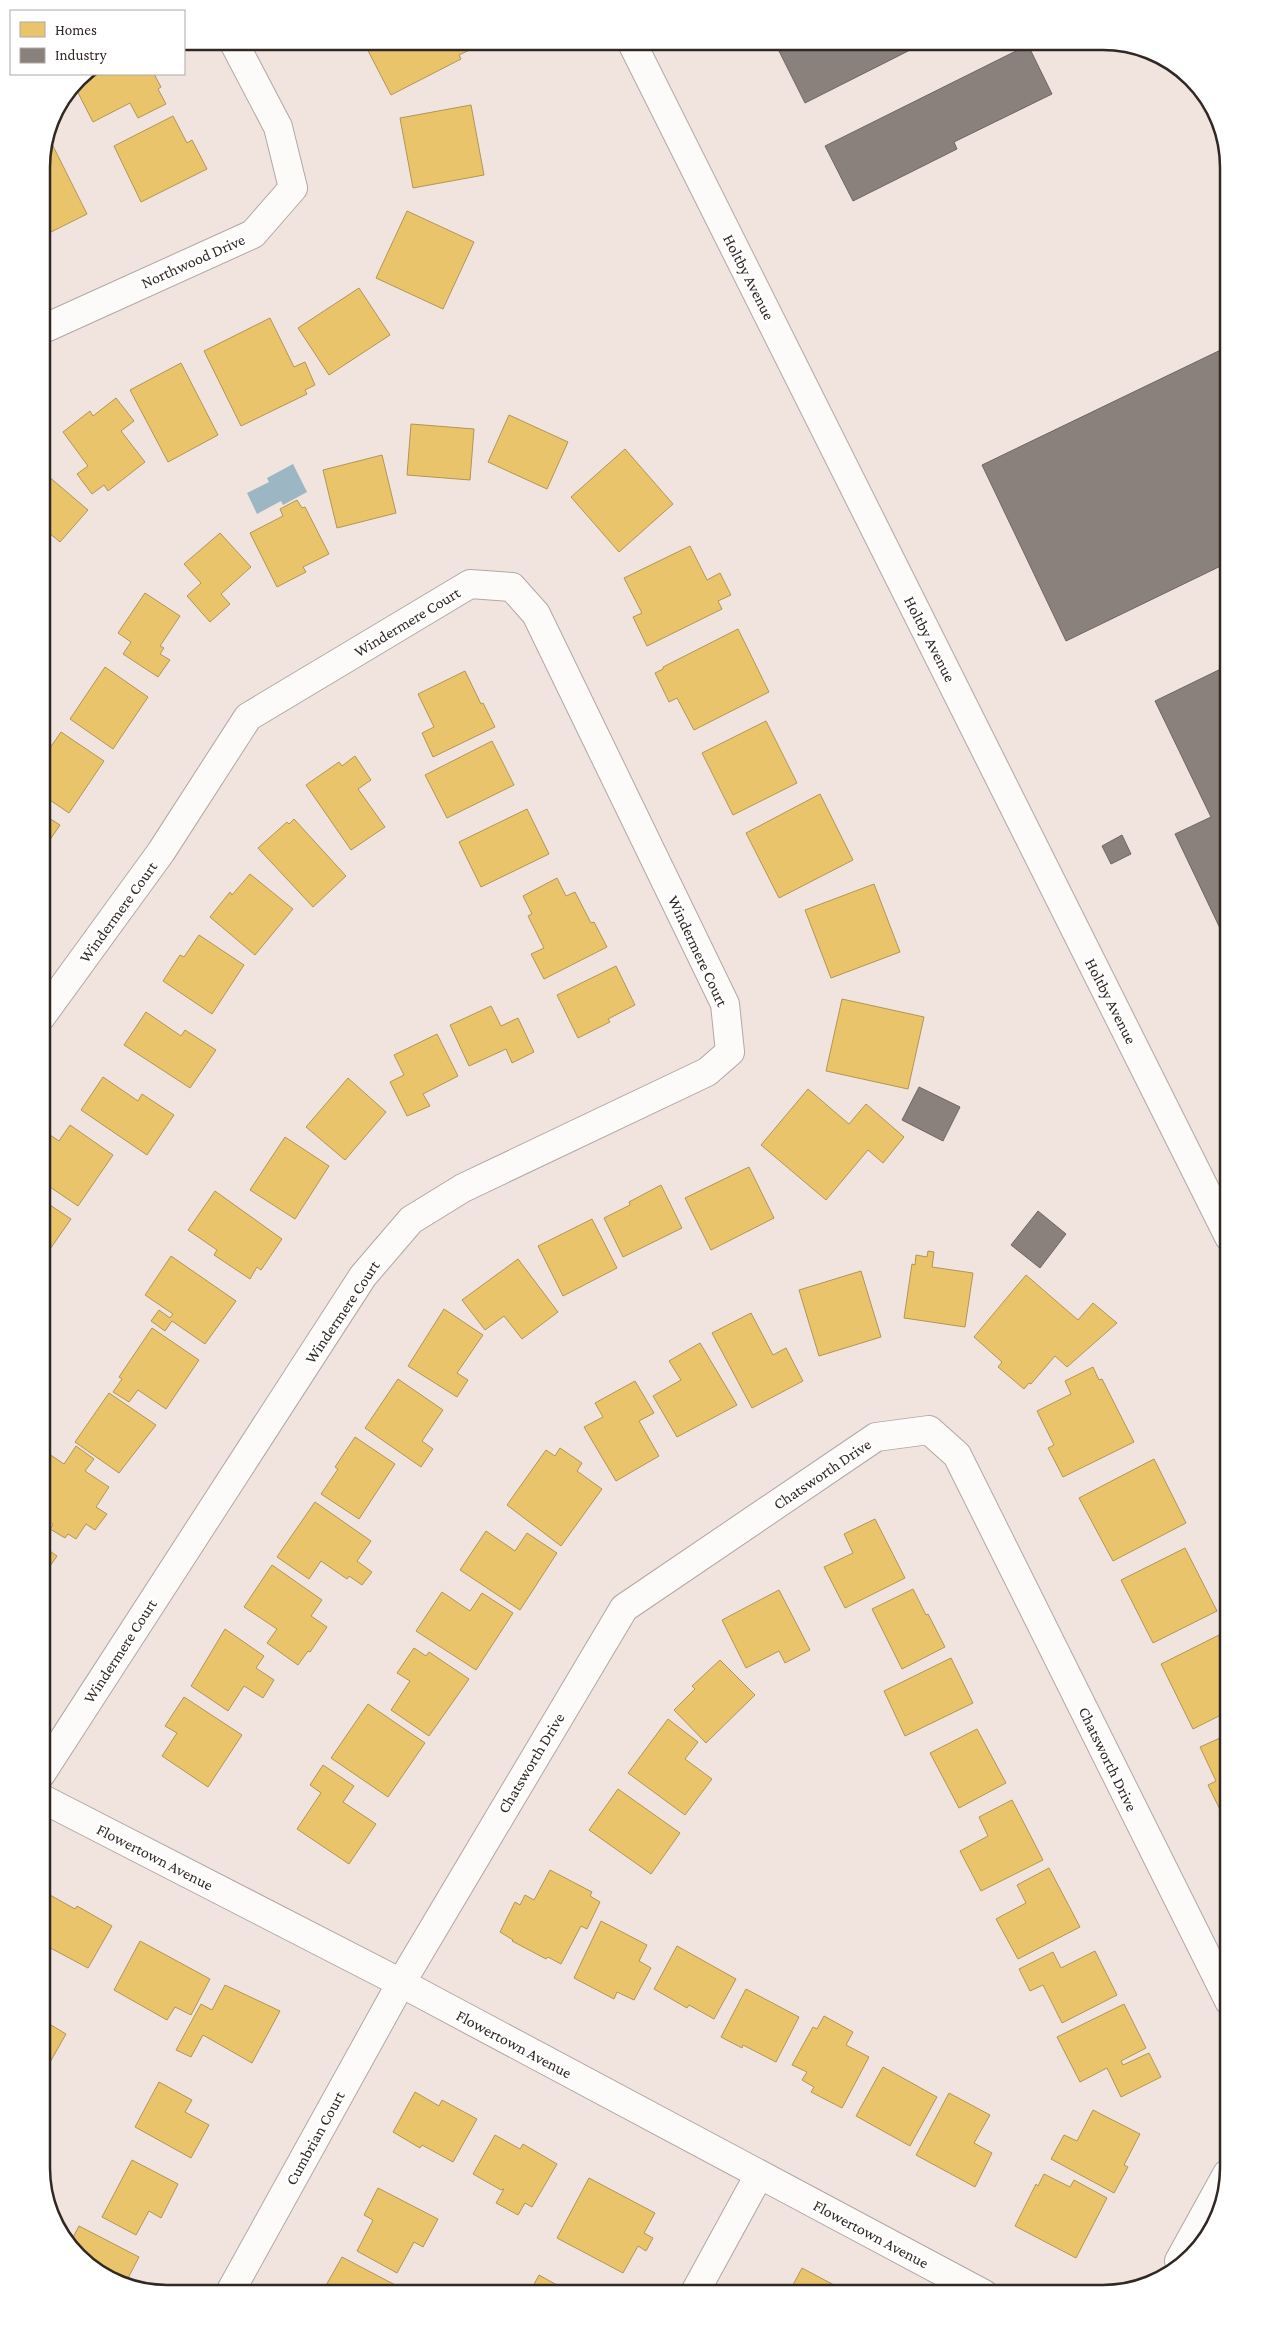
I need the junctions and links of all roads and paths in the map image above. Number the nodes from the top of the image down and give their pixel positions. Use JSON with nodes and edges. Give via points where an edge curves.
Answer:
{"nodes":[{"id":1,"x":238,"y":50,"type":"edge"},
{"id":2,"x":636,"y":50,"type":"edge"},
{"id":3,"x":50,"y":326,"type":"edge"},
{"id":4,"x":50,"y":1005,"type":"edge"},
{"id":5,"x":1220,"y":1219,"type":"edge"},
{"id":6,"x":50,"y":1760,"type":"edge"},
{"id":7,"x":50,"y":1803,"type":"edge"},
{"id":8,"x":401,"y":1983,"type":"junction"},
{"id":9,"x":1220,"y":1983,"type":"edge"},
{"id":10,"x":759,"y":2175,"type":"junction"},
{"id":11,"x":1217,"y":2192,"type":"edge"},
{"id":12,"x":1185,"y":2251,"type":"edge"},
{"id":13,"x":234,"y":2285,"type":"edge"},
{"id":14,"x":699,"y":2285,"type":"edge"},
{"id":15,"x":967,"y":2285,"type":"edge"}],
"edges":[{"from":1,"to":3,"type":"street","name":"Northwood Drive","via":[[278,127],[293,188],[253,234]]},
{"from":2,"to":5,"type":"street","name":"Holtby Avenue"},
{"from":4,"to":6,"type":"street","name":"Windermere Court","via":[[161,852],[248,716],[470,584],[512,587],[536,614],[725,1004],[730,1052],[707,1072],[463,1188],[411,1220],[363,1276]]},
{"from":7,"to":8,"type":"street","name":"Flowertown Avenue"},
{"from":8,"to":9,"type":"street","name":"Chatsworth Drive","via":[[624,1608],[876,1437],[928,1430],[957,1455]]},
{"from":8,"to":10,"type":"street","name":"Flowertown Avenue"},
{"from":8,"to":13,"type":"street","name":"Cumbrian Court"},
{"from":10,"to":14,"type":"street"},
{"from":10,"to":15,"type":"street","name":"Flowertown Avenue"},
{"from":11,"to":12,"type":"street"}]}
